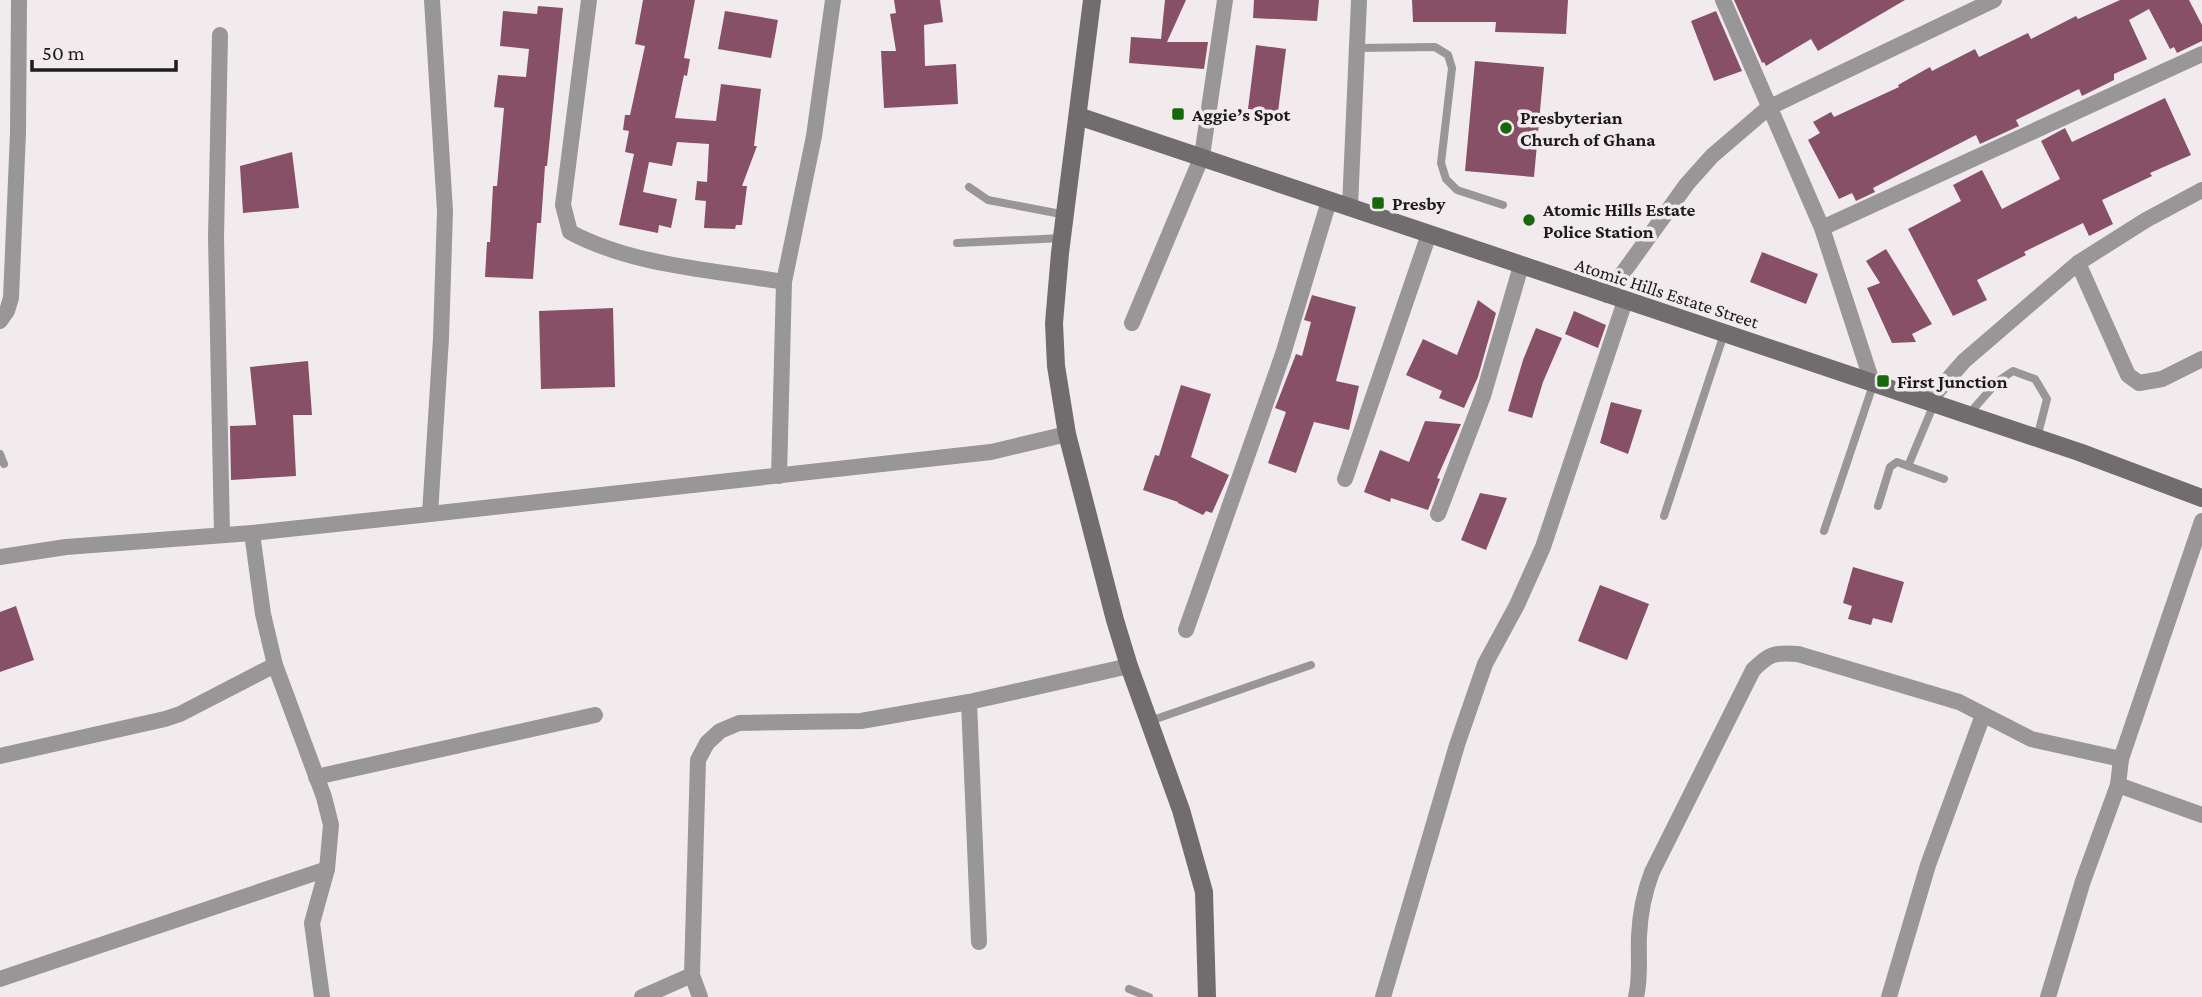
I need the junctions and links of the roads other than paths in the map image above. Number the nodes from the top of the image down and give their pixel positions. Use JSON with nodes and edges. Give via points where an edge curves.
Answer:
{"nodes":[{"id":1,"x":19,"y":0,"type":"edge"},
{"id":2,"x":432,"y":0,"type":"edge"},
{"id":3,"x":589,"y":0,"type":"edge"},
{"id":4,"x":833,"y":0,"type":"edge"},
{"id":5,"x":1092,"y":0,"type":"edge"},
{"id":6,"x":1225,"y":0,"type":"edge"},
{"id":7,"x":1359,"y":0,"type":"edge"},
{"id":8,"x":1723,"y":0,"type":"edge"},
{"id":9,"x":1994,"y":0,"type":"edge"},
{"id":10,"x":220,"y":35,"type":"dead end"},
{"id":11,"x":1356,"y":48,"type":"junction"},
{"id":12,"x":2202,"y":54,"type":"edge"},
{"id":13,"x":1768,"y":108,"type":"junction"},
{"id":14,"x":1078,"y":116,"type":"junction"},
{"id":15,"x":1202,"y":156,"type":"junction"},
{"id":16,"x":969,"y":187,"type":"dead end"},
{"id":17,"x":2202,"y":190,"type":"edge"},
{"id":18,"x":1329,"y":201,"type":"junction"},
{"id":19,"x":1503,"y":205,"type":"dead end"},
{"id":20,"x":1350,"y":207,"type":"junction"},
{"id":21,"x":1066,"y":215,"type":"junction"},
{"id":22,"x":1822,"y":229,"type":"junction"},
{"id":23,"x":1429,"y":234,"type":"junction"},
{"id":24,"x":1062,"y":238,"type":"junction"},
{"id":25,"x":957,"y":243,"type":"dead end"},
{"id":26,"x":2077,"y":263,"type":"junction"},
{"id":27,"x":1521,"y":266,"type":"junction"},
{"id":28,"x":784,"y":282,"type":"junction"},
{"id":29,"x":1607,"y":295,"type":"junction"},
{"id":30,"x":1625,"y":301,"type":"junction"},
{"id":31,"x":0,"y":321,"type":"edge"},
{"id":32,"x":1132,"y":323,"type":"dead end"},
{"id":33,"x":1724,"y":334,"type":"junction"},
{"id":34,"x":2202,"y":359,"type":"edge"},
{"id":35,"x":1873,"y":385,"type":"junction"},
{"id":36,"x":1931,"y":403,"type":"junction"},
{"id":37,"x":1968,"y":415,"type":"junction"},
{"id":38,"x":1067,"y":434,"type":"junction"},
{"id":39,"x":2036,"y":438,"type":"junction"},
{"id":40,"x":0,"y":454,"type":"edge"},
{"id":41,"x":4,"y":464,"type":"dead end"},
{"id":42,"x":1908,"y":466,"type":"junction"},
{"id":43,"x":779,"y":476,"type":"junction"},
{"id":44,"x":1345,"y":479,"type":"dead end"},
{"id":45,"x":1944,"y":479,"type":"dead end"},
{"id":46,"x":2202,"y":498,"type":"edge"},
{"id":47,"x":1878,"y":506,"type":"dead end"},
{"id":48,"x":430,"y":514,"type":"junction"},
{"id":49,"x":1438,"y":514,"type":"dead end"},
{"id":50,"x":1664,"y":516,"type":"dead end"},
{"id":51,"x":2202,"y":521,"type":"edge"},
{"id":52,"x":1824,"y":531,"type":"dead end"},
{"id":53,"x":252,"y":533,"type":"junction"},
{"id":54,"x":222,"y":535,"type":"junction"},
{"id":55,"x":0,"y":556,"type":"edge"},
{"id":56,"x":1186,"y":630,"type":"dead end"},
{"id":57,"x":275,"y":665,"type":"junction"},
{"id":58,"x":1311,"y":665,"type":"dead end"},
{"id":59,"x":1129,"y":666,"type":"junction"},
{"id":60,"x":970,"y":702,"type":"junction"},
{"id":61,"x":595,"y":715,"type":"dead end"},
{"id":62,"x":1983,"y":715,"type":"junction"},
{"id":63,"x":1150,"y":721,"type":"junction"},
{"id":64,"x":0,"y":756,"type":"edge"},
{"id":65,"x":2121,"y":759,"type":"junction"},
{"id":66,"x":316,"y":777,"type":"junction"},
{"id":67,"x":2118,"y":785,"type":"junction"},
{"id":68,"x":2202,"y":815,"type":"edge"},
{"id":69,"x":327,"y":869,"type":"junction"},
{"id":70,"x":979,"y":942,"type":"dead end"},
{"id":71,"x":692,"y":975,"type":"junction"},
{"id":72,"x":0,"y":979,"type":"edge"},
{"id":73,"x":1129,"y":989,"type":"dead end"},
{"id":74,"x":321,"y":997,"type":"edge"},
{"id":75,"x":642,"y":997,"type":"edge"},
{"id":76,"x":700,"y":997,"type":"edge"},
{"id":77,"x":1149,"y":997,"type":"edge"},
{"id":78,"x":1207,"y":997,"type":"edge"},
{"id":79,"x":1383,"y":997,"type":"edge"},
{"id":80,"x":1636,"y":997,"type":"edge"},
{"id":81,"x":1889,"y":997,"type":"edge"},
{"id":82,"x":2048,"y":997,"type":"edge"}],
"edges":[{"from":1,"to":31,"type":"street","via":[[11,298]]},
{"from":2,"to":48,"type":"street","via":[[445,211]]},
{"from":3,"to":28,"type":"street","via":[[563,205],[570,232],[593,245],[637,258]]},
{"from":4,"to":28,"type":"street","via":[[814,136]]},
{"from":5,"to":14,"type":"street"},
{"from":6,"to":15,"type":"street"},
{"from":7,"to":11,"type":"street"},
{"from":8,"to":13,"type":"street"},
{"from":9,"to":13,"type":"street"},
{"from":10,"to":54,"type":"street","via":[[216,238]]},
{"from":11,"to":19,"type":"lane","via":[[1435,47],[1448,55],[1451,68],[1441,163],[1446,179],[1457,190]]},
{"from":11,"to":20,"type":"street"},
{"from":12,"to":22,"type":"street"},
{"from":13,"to":22,"type":"street"},
{"from":13,"to":29,"type":"street","via":[[1687,184]]},
{"from":14,"to":15,"type":"street","name":"Atomic Hills Estate Street"},
{"from":14,"to":21,"type":"street"},
{"from":15,"to":18,"type":"street","name":"Atomic Hills Estate Street"},
{"from":15,"to":32,"type":"street"},
{"from":16,"to":21,"type":"lane","via":[[988,200]]},
{"from":17,"to":26,"type":"street"},
{"from":18,"to":20,"type":"street","name":"Atomic Hills Estate Street"},
{"from":18,"to":56,"type":"street","via":[[1283,354]]},
{"from":20,"to":23,"type":"street","name":"Atomic Hills Estate Street"},
{"from":21,"to":24,"type":"street"},
{"from":22,"to":35,"type":"street"},
{"from":23,"to":27,"type":"street","name":"Atomic Hills Estate Street"},
{"from":23,"to":44,"type":"street"},
{"from":24,"to":25,"type":"lane"},
{"from":24,"to":38,"type":"street","via":[[1054,323]]},
{"from":26,"to":34,"type":"street","via":[[2128,375],[2140,383],[2162,379]]},
{"from":26,"to":36,"type":"street","via":[[1964,361]]},
{"from":27,"to":29,"type":"street","name":"Atomic Hills Estate Street"},
{"from":27,"to":49,"type":"street","via":[[1483,396]]},
{"from":28,"to":43,"type":"street"},
{"from":29,"to":30,"type":"street","name":"Atomic Hills Estate Street"},
{"from":30,"to":33,"type":"street","name":"Atomic Hills Estate Street"},
{"from":30,"to":79,"type":"street","via":[[1543,547],[1481,675]]},
{"from":33,"to":35,"type":"street","name":"Atomic Hills Estate Street"},
{"from":33,"to":50,"type":"lane"},
{"from":35,"to":36,"type":"street","name":"Atomic Hills Estate Street"},
{"from":35,"to":52,"type":"lane"},
{"from":36,"to":37,"type":"street","name":"Atomic Hills Estate Street"},
{"from":36,"to":42,"type":"lane"},
{"from":37,"to":39,"type":"street","name":"Atomic Hills Estate Street"},
{"from":37,"to":39,"type":"lane","via":[[2013,371],[2035,379],[2047,400]]},
{"from":38,"to":43,"type":"street","via":[[991,452]]},
{"from":38,"to":59,"type":"street"},
{"from":39,"to":46,"type":"street","name":"Atomic Hills Estate Street"},
{"from":40,"to":41,"type":"lane"},
{"from":42,"to":45,"type":"lane"},
{"from":42,"to":47,"type":"lane","via":[[1897,462],[1890,467]]},
{"from":43,"to":48,"type":"street"},
{"from":48,"to":53,"type":"street"},
{"from":51,"to":65,"type":"street"},
{"from":53,"to":54,"type":"street"},
{"from":53,"to":57,"type":"street"},
{"from":54,"to":55,"type":"street"},
{"from":57,"to":64,"type":"street","via":[[180,714]]},
{"from":57,"to":66,"type":"street"},
{"from":58,"to":63,"type":"lane"},
{"from":59,"to":60,"type":"street"},
{"from":59,"to":63,"type":"street"},
{"from":60,"to":70,"type":"street"},
{"from":60,"to":71,"type":"street","via":[[861,721],[739,723],[707,743],[698,760]]},
{"from":61,"to":66,"type":"street"},
{"from":62,"to":65,"type":"street","via":[[2031,739]]},
{"from":62,"to":80,"type":"street","via":[[1959,702],[1798,654],[1778,652],[1765,659],[1753,670],[1652,872],[1644,894]]},
{"from":62,"to":81,"type":"street","via":[[1928,865]]},
{"from":63,"to":78,"type":"street","via":[[1204,892]]},
{"from":65,"to":67,"type":"street"},
{"from":66,"to":69,"type":"street","via":[[331,825]]},
{"from":67,"to":68,"type":"street"},
{"from":67,"to":82,"type":"street"},
{"from":69,"to":72,"type":"street"},
{"from":69,"to":74,"type":"street","via":[[312,923]]},
{"from":71,"to":75,"type":"street"},
{"from":71,"to":76,"type":"street"},
{"from":73,"to":77,"type":"lane"}]}
